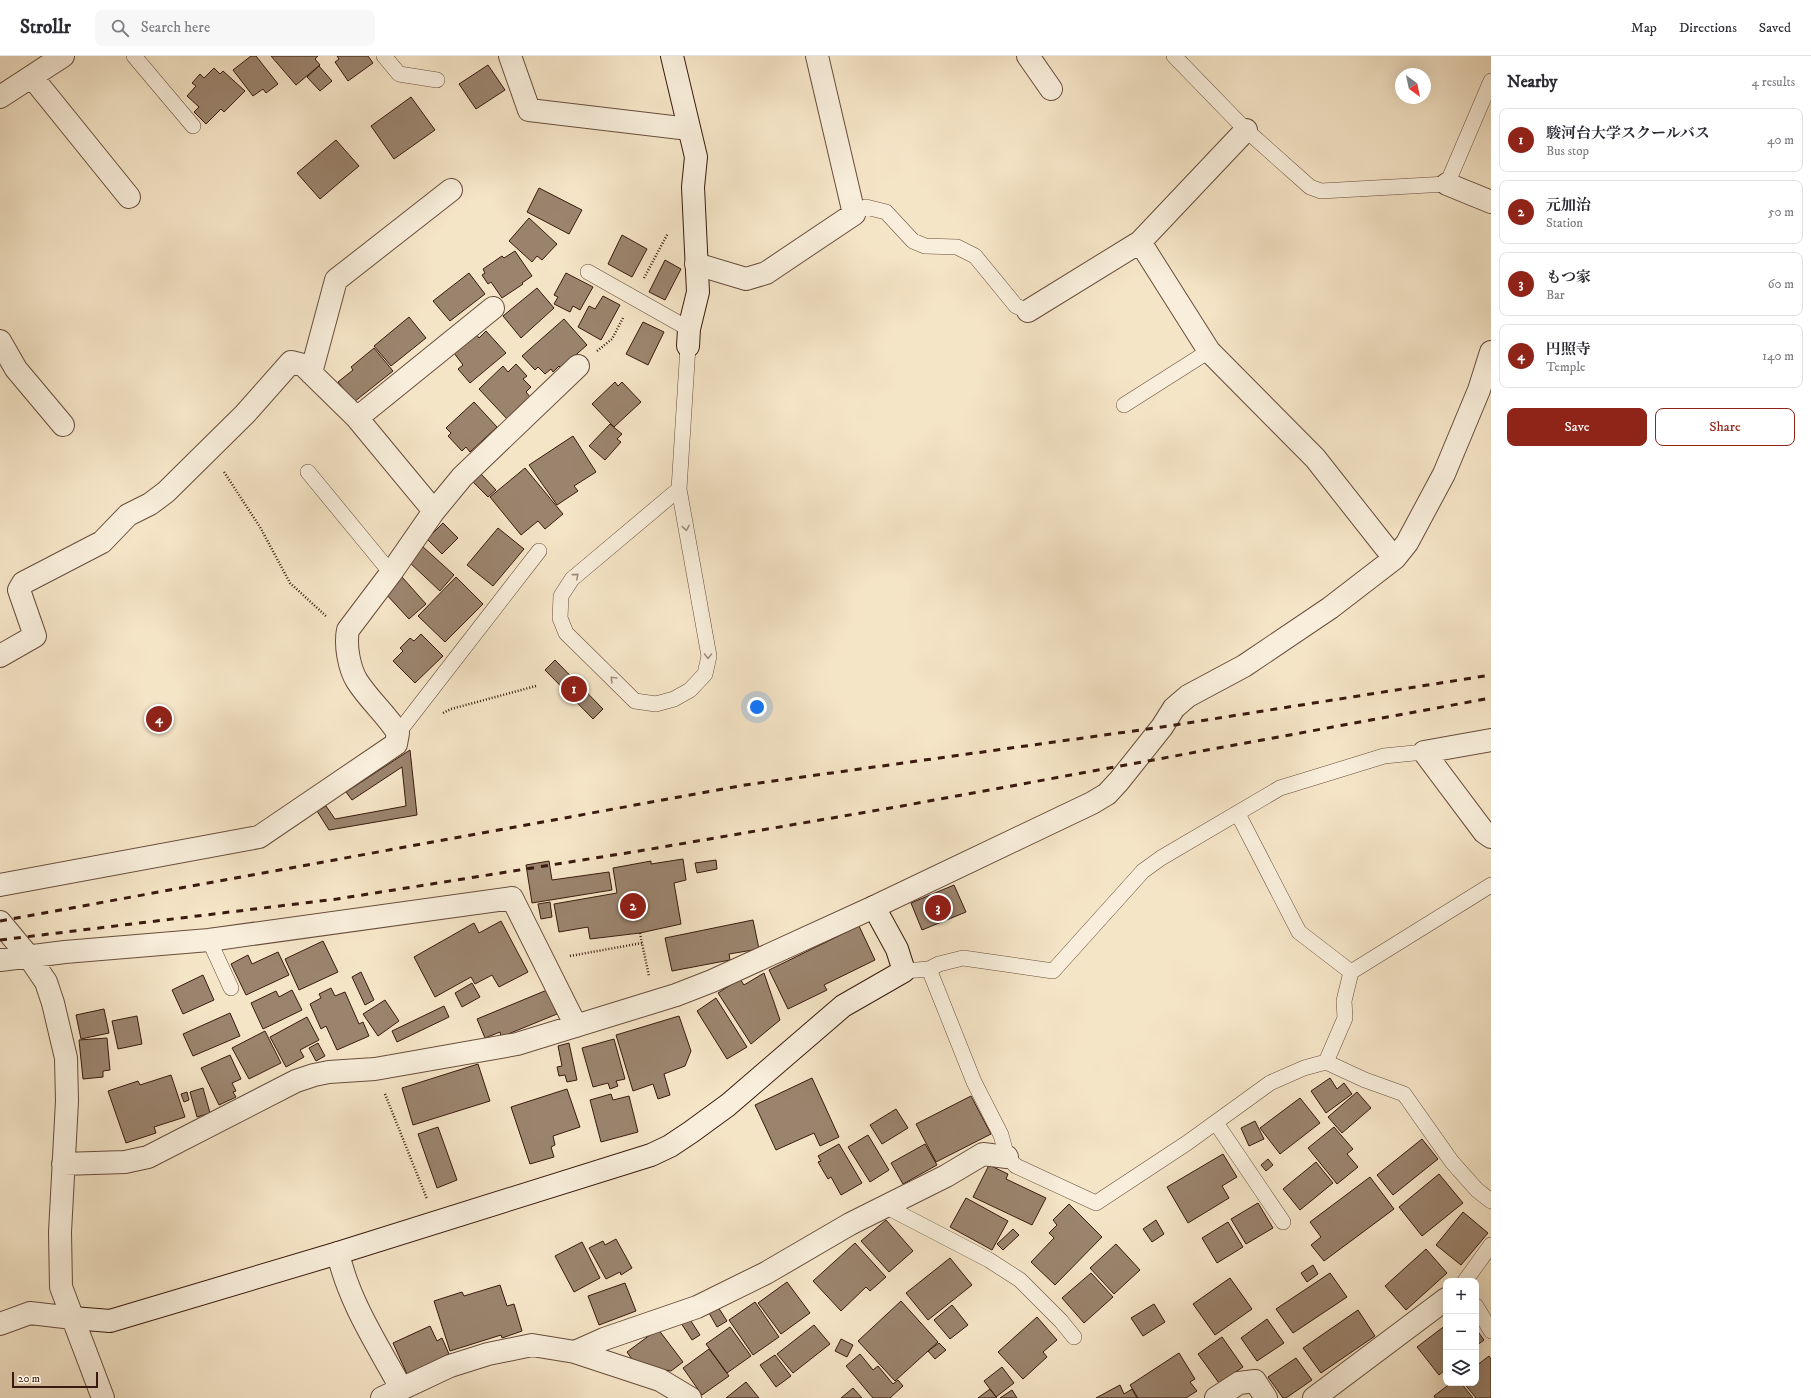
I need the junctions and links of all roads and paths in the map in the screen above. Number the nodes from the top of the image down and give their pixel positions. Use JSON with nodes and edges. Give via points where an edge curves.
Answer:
{"nodes":[{"id":1,"x":63,"y":56,"type":"edge"},
{"id":2,"x":134,"y":56,"type":"edge"},
{"id":3,"x":384,"y":56,"type":"edge"},
{"id":4,"x":510,"y":56,"type":"edge"},
{"id":5,"x":672,"y":56,"type":"edge"},
{"id":6,"x":817,"y":56,"type":"edge"},
{"id":7,"x":1028,"y":56,"type":"edge"},
{"id":8,"x":1174,"y":56,"type":"edge"},
{"id":9,"x":32,"y":77,"type":"junction"},
{"id":10,"x":437,"y":80,"type":"dead end"},
{"id":11,"x":1491,"y":81,"type":"edge"},
{"id":12,"x":1051,"y":89,"type":"dead end"},
{"id":13,"x":0,"y":97,"type":"edge"},
{"id":14,"x":193,"y":126,"type":"dead end"},
{"id":15,"x":689,"y":129,"type":"junction"},
{"id":16,"x":1246,"y":130,"type":"junction"},
{"id":17,"x":1447,"y":184,"type":"junction"},
{"id":18,"x":451,"y":190,"type":"dead end"},
{"id":19,"x":129,"y":197,"type":"dead end"},
{"id":20,"x":1491,"y":202,"type":"edge"},
{"id":21,"x":854,"y":214,"type":"junction"},
{"id":22,"x":1140,"y":242,"type":"junction"},
{"id":23,"x":696,"y":264,"type":"junction"},
{"id":24,"x":588,"y":272,"type":"dead end"},
{"id":25,"x":493,"y":308,"type":"dead end"},
{"id":26,"x":1028,"y":310,"type":"joint"},
{"id":27,"x":689,"y":338,"type":"junction"},
{"id":28,"x":0,"y":341,"type":"edge"},
{"id":29,"x":1209,"y":351,"type":"junction"},
{"id":30,"x":1491,"y":352,"type":"edge"},
{"id":31,"x":578,"y":366,"type":"dead end"},
{"id":32,"x":311,"y":374,"type":"junction"},
{"id":33,"x":1485,"y":392,"type":"edge"},
{"id":34,"x":1124,"y":405,"type":"dead end"},
{"id":35,"x":357,"y":418,"type":"junction"},
{"id":36,"x":63,"y":425,"type":"dead end"},
{"id":37,"x":208,"y":448,"type":"junction"},
{"id":38,"x":308,"y":472,"type":"dead end"},
{"id":39,"x":679,"y":489,"type":"junction"},
{"id":40,"x":434,"y":511,"type":"junction"},
{"id":41,"x":539,"y":551,"type":"dead end"},
{"id":42,"x":1395,"y":558,"type":"junction"},
{"id":43,"x":391,"y":573,"type":"junction"},
{"id":44,"x":347,"y":635,"type":"junction"},
{"id":45,"x":0,"y":656,"type":"edge"},
{"id":46,"x":536,"y":686,"type":"dead end"},
{"id":47,"x":441,"y":715,"type":"dead end"},
{"id":48,"x":398,"y":733,"type":"junction"},
{"id":49,"x":1491,"y":740,"type":"edge"},
{"id":50,"x":1424,"y":752,"type":"junction"},
{"id":51,"x":1238,"y":814,"type":"junction"},
{"id":52,"x":1491,"y":837,"type":"edge"},
{"id":53,"x":0,"y":885,"type":"edge"},
{"id":54,"x":1491,"y":885,"type":"edge"},
{"id":55,"x":874,"y":907,"type":"junction"},
{"id":56,"x":0,"y":922,"type":"edge"},
{"id":57,"x":640,"y":933,"type":"dead end"},
{"id":58,"x":209,"y":940,"type":"junction"},
{"id":59,"x":642,"y":943,"type":"junction"},
{"id":60,"x":29,"y":957,"type":"junction"},
{"id":61,"x":0,"y":960,"type":"edge"},
{"id":62,"x":544,"y":961,"type":"junction"},
{"id":63,"x":929,"y":969,"type":"junction"},
{"id":64,"x":904,"y":971,"type":"junction"},
{"id":65,"x":1351,"y":972,"type":"junction"},
{"id":66,"x":231,"y":988,"type":"dead end"},
{"id":67,"x":654,"y":1002,"type":"junction"},
{"id":68,"x":576,"y":1026,"type":"junction"},
{"id":69,"x":1326,"y":1062,"type":"junction"},
{"id":70,"x":375,"y":1069,"type":"junction"},
{"id":71,"x":1216,"y":1123,"type":"junction"},
{"id":72,"x":1007,"y":1157,"type":"junction"},
{"id":73,"x":63,"y":1164,"type":"junction"},
{"id":74,"x":1491,"y":1201,"type":"edge"},
{"id":75,"x":430,"y":1205,"type":"dead end"},
{"id":76,"x":887,"y":1207,"type":"junction"},
{"id":77,"x":1283,"y":1222,"type":"dead end"},
{"id":78,"x":1491,"y":1245,"type":"edge"},
{"id":79,"x":338,"y":1253,"type":"junction"},
{"id":80,"x":1467,"y":1278,"type":"edge"},
{"id":81,"x":1443,"y":1300,"type":"edge"},
{"id":82,"x":1479,"y":1311,"type":"edge"},
{"id":83,"x":73,"y":1318,"type":"junction"},
{"id":84,"x":0,"y":1324,"type":"edge"},
{"id":85,"x":1491,"y":1331,"type":"edge"},
{"id":86,"x":1074,"y":1337,"type":"dead end"},
{"id":87,"x":574,"y":1352,"type":"junction"},
{"id":88,"x":401,"y":1388,"type":"junction"},
{"id":89,"x":103,"y":1398,"type":"edge"},
{"id":90,"x":382,"y":1398,"type":"edge"},
{"id":91,"x":690,"y":1398,"type":"edge"},
{"id":92,"x":1216,"y":1398,"type":"edge"},
{"id":93,"x":1266,"y":1398,"type":"edge"},
{"id":94,"x":1314,"y":1398,"type":"edge"}],
"edges":[{"from":1,"to":9,"type":"street"},
{"from":2,"to":14,"type":"lane"},
{"from":3,"to":10,"type":"lane","via":[[399,74]]},
{"from":4,"to":15,"type":"street","via":[[529,110]]},
{"from":5,"to":15,"type":"street"},
{"from":6,"to":21,"type":"street"},
{"from":7,"to":12,"type":"street"},
{"from":8,"to":16,"type":"lane"},
{"from":9,"to":13,"type":"street"},
{"from":9,"to":19,"type":"street"},
{"from":11,"to":17,"type":"lane"},
{"from":15,"to":23,"type":"street","via":[[696,157],[693,188]]},
{"from":16,"to":17,"type":"lane","via":[[1310,187],[1320,191]]},
{"from":16,"to":22,"type":"street"},
{"from":17,"to":20,"type":"street"},
{"from":18,"to":32,"type":"street","via":[[336,280]]},
{"from":21,"to":23,"type":"street","via":[[766,273],[746,279]]},
{"from":21,"to":26,"type":"lane","via":[[866,206],[886,212],[913,241],[925,246],[957,247],[975,256],[1016,306]]},
{"from":22,"to":26,"type":"street"},
{"from":22,"to":29,"type":"street"},
{"from":23,"to":27,"type":"street","via":[[698,292]]},
{"from":24,"to":27,"type":"lane"},
{"from":25,"to":35,"type":"street"},
{"from":27,"to":39,"type":"lane"},
{"from":28,"to":36,"type":"street","via":[[16,369]]},
{"from":29,"to":34,"type":"lane"},
{"from":29,"to":42,"type":"street","via":[[1315,458]]},
{"from":30,"to":33,"type":"street"},
{"from":31,"to":40,"type":"street","via":[[462,477]]},
{"from":32,"to":35,"type":"street"},
{"from":32,"to":37,"type":"street","via":[[303,364],[291,362],[262,396]]},
{"from":33,"to":42,"type":"street","via":[[1407,543]]},
{"from":35,"to":40,"type":"street"},
{"from":37,"to":44,"type":"path","via":[[260,527],[290,583]]},
{"from":37,"to":45,"type":"street","via":[[166,492],[128,515],[102,542],[23,583],[19,590],[35,636]]},
{"from":38,"to":43,"type":"lane"},
{"from":39,"to":39,"type":"lane","one_way":true,"via":[[709,656],[705,674],[690,690],[674,699],[656,704],[635,701],[566,633],[560,618],[560,596],[572,579]]},
{"from":40,"to":43,"type":"street"},
{"from":41,"to":48,"type":"lane"},
{"from":42,"to":55,"type":"street","via":[[1330,608],[1257,657],[1188,696],[1174,708],[1135,762],[1107,794]]},
{"from":43,"to":44,"type":"street","via":[[348,630]]},
{"from":44,"to":48,"type":"street","via":[[352,670],[357,681]]},
{"from":46,"to":47,"type":"path","via":[[452,709]]},
{"from":48,"to":53,"type":"street","via":[[396,744],[259,837]]},
{"from":49,"to":50,"type":"street"},
{"from":50,"to":51,"type":"lane","via":[[1384,756],[1280,788]]},
{"from":50,"to":52,"type":"street","via":[[1484,832]]},
{"from":51,"to":63,"type":"lane","via":[[1143,871],[1053,971],[963,958]]},
{"from":51,"to":65,"type":"lane","via":[[1299,932]]},
{"from":54,"to":65,"type":"lane"},
{"from":55,"to":64,"type":"street","via":[[897,949]]},
{"from":55,"to":67,"type":"street","via":[[712,981]]},
{"from":56,"to":60,"type":"street"},
{"from":57,"to":59,"type":"path"},
{"from":58,"to":60,"type":"street"},
{"from":58,"to":62,"type":"street","via":[[512,898]]},
{"from":58,"to":66,"type":"lane"},
{"from":59,"to":62,"type":"path"},
{"from":59,"to":67,"type":"path"},
{"from":60,"to":61,"type":"street"},
{"from":60,"to":73,"type":"street","via":[[46,982],[66,1058],[67,1101]]},
{"from":62,"to":68,"type":"street"},
{"from":63,"to":64,"type":"lane"},
{"from":63,"to":72,"type":"lane","via":[[974,1082],[1002,1135]]},
{"from":64,"to":79,"type":"street","via":[[843,1006],[728,1105],[670,1146],[651,1155]]},
{"from":65,"to":69,"type":"lane","via":[[1344,1001],[1345,1018]]},
{"from":67,"to":68,"type":"street"},
{"from":68,"to":70,"type":"street","via":[[517,1044]]},
{"from":69,"to":71,"type":"lane","via":[[1304,1068],[1270,1083]]},
{"from":69,"to":74,"type":"lane","via":[[1404,1094],[1452,1162],[1477,1190]]},
{"from":70,"to":73,"type":"street","via":[[329,1072],[296,1081],[148,1157],[125,1162]]},
{"from":70,"to":75,"type":"path"},
{"from":71,"to":72,"type":"lane","via":[[1096,1203],[1016,1166]]},
{"from":71,"to":77,"type":"lane"},
{"from":72,"to":76,"type":"street","via":[[983,1154]]},
{"from":73,"to":83,"type":"street","via":[[61,1287]]},
{"from":76,"to":86,"type":"lane","via":[[989,1260],[1020,1280]]},
{"from":76,"to":87,"type":"street","via":[[850,1224],[766,1273],[698,1307]]},
{"from":78,"to":80,"type":"lane"},
{"from":79,"to":83,"type":"street","via":[[110,1321]]},
{"from":79,"to":88,"type":"street","via":[[342,1273],[355,1305]]},
{"from":81,"to":94,"type":"street"},
{"from":82,"to":85,"type":"lane"},
{"from":83,"to":84,"type":"street","via":[[30,1313]]},
{"from":83,"to":89,"type":"street"},
{"from":87,"to":88,"type":"street","via":[[532,1345],[488,1354],[450,1366]]},
{"from":87,"to":91,"type":"street","via":[[660,1380]]},
{"from":88,"to":90,"type":"street"},
{"from":92,"to":93,"type":"street","via":[[1239,1383],[1255,1381]]}]}
